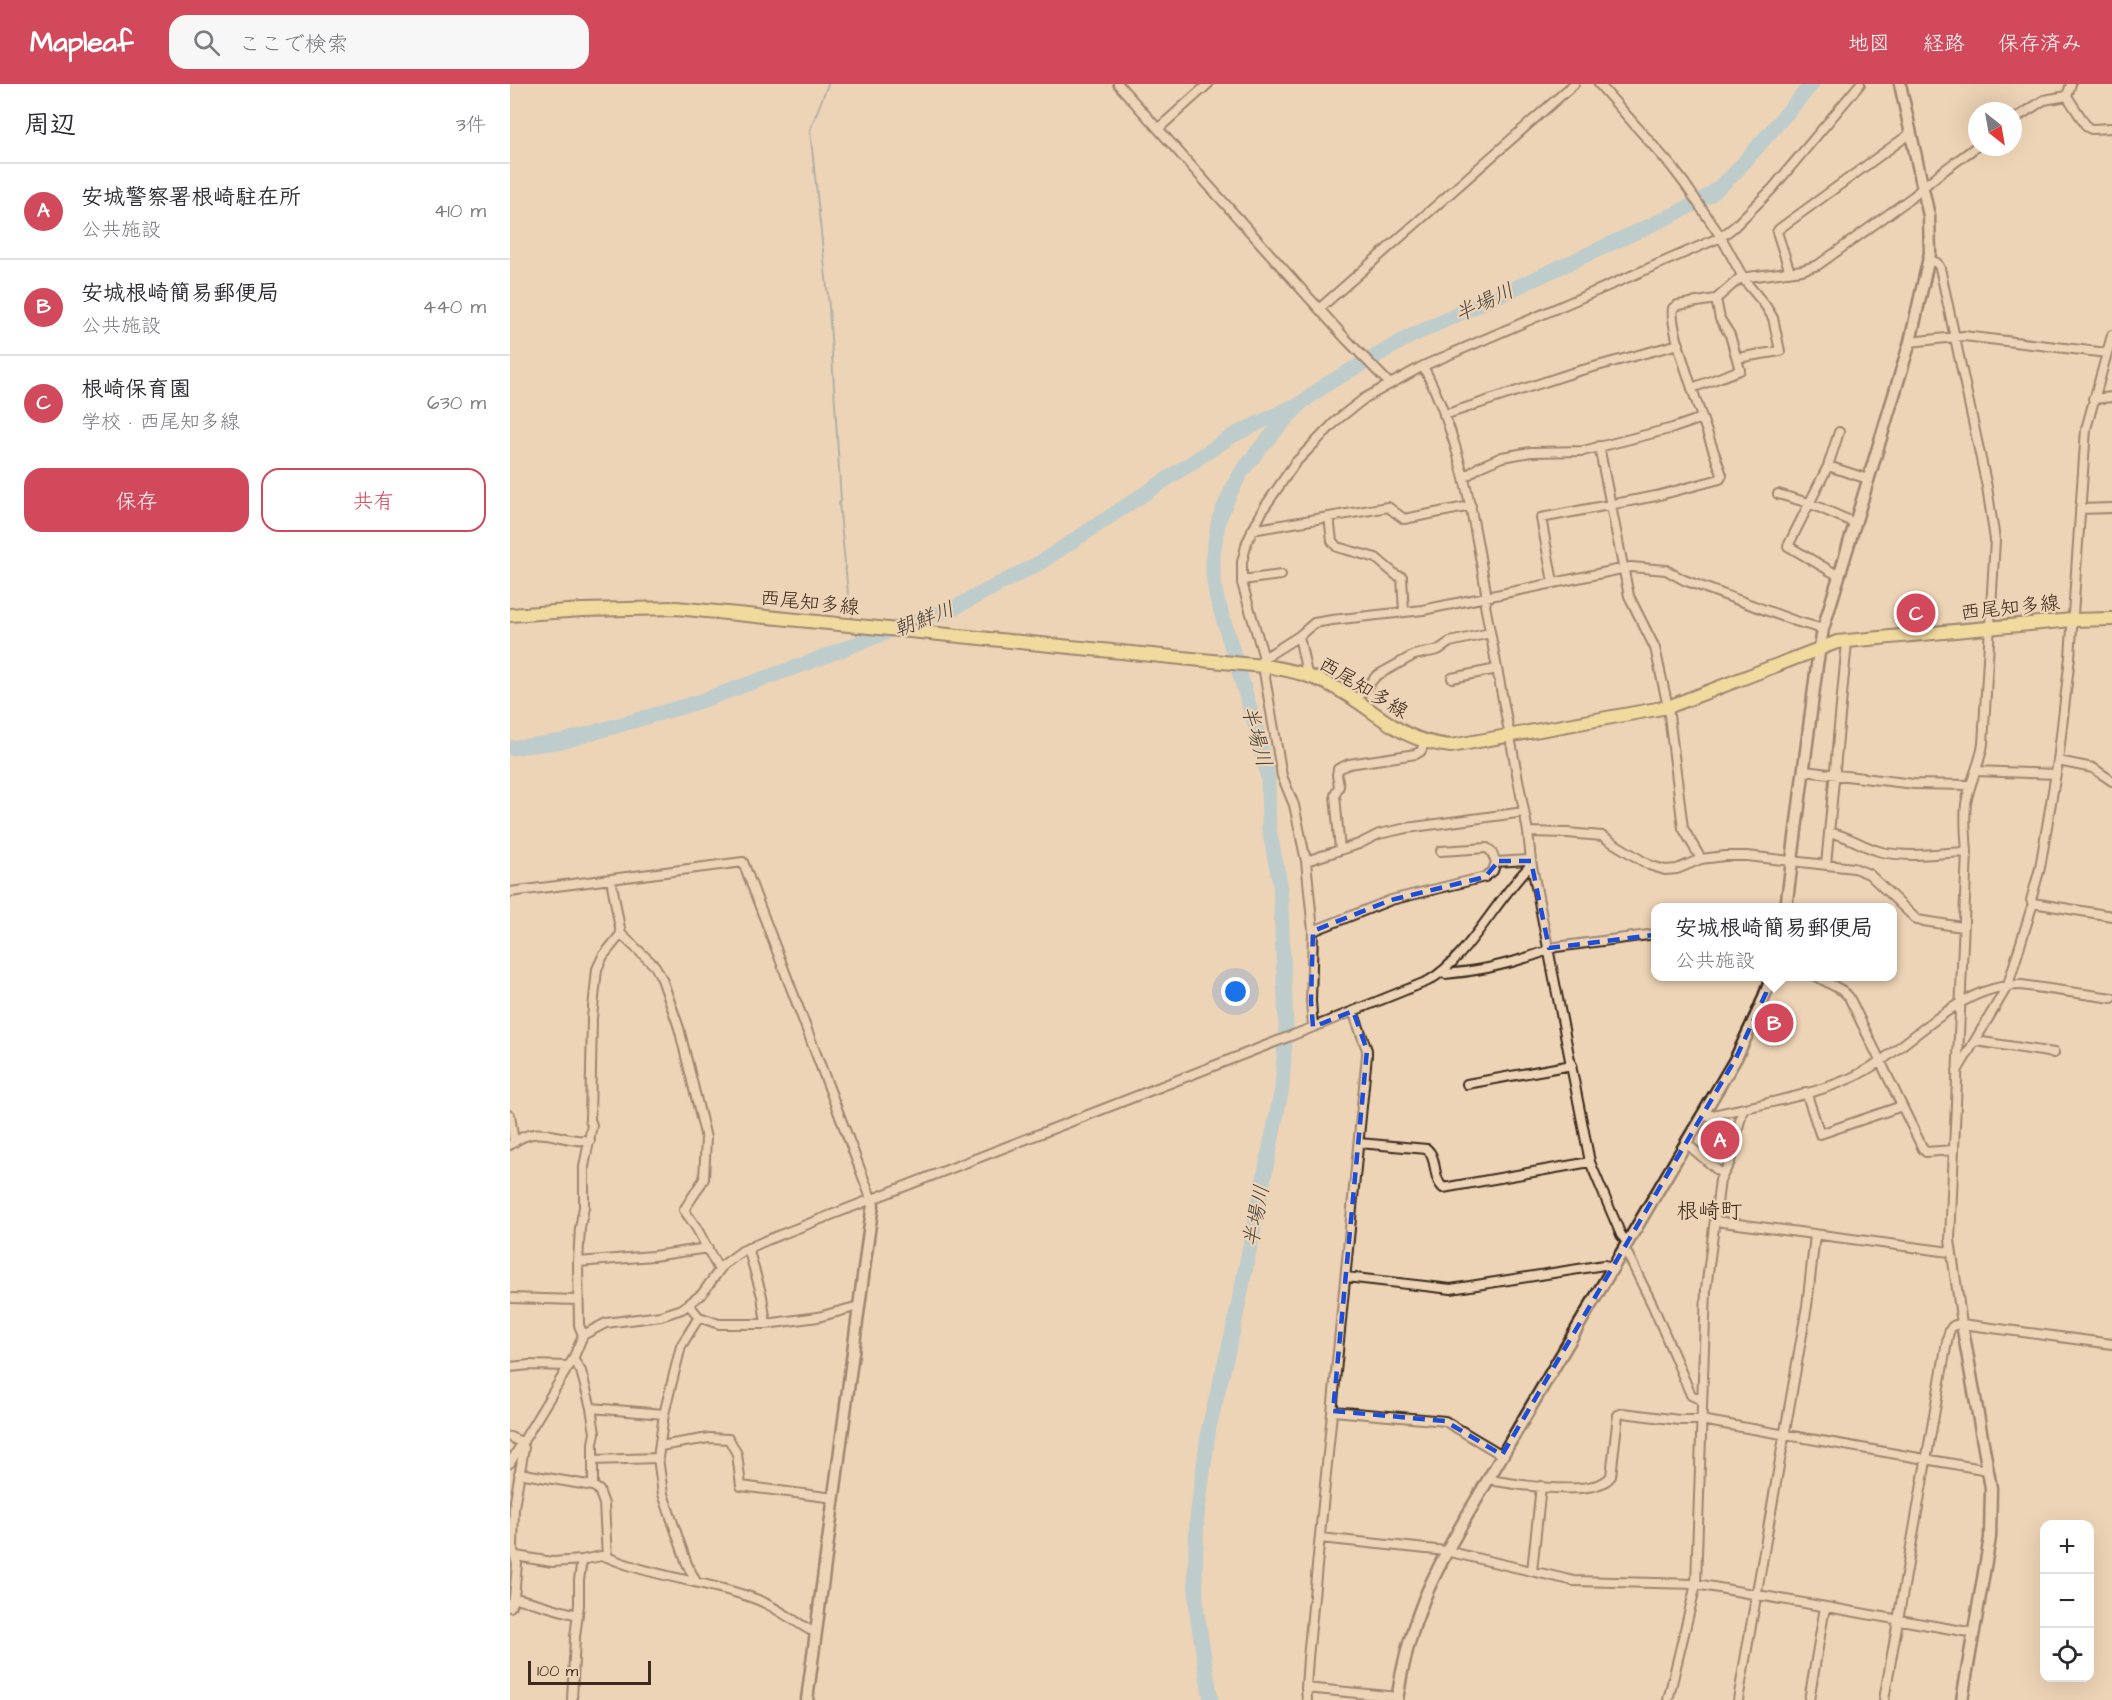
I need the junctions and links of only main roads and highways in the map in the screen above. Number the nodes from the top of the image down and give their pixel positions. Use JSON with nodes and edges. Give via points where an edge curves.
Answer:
{"nodes":[{"id":1,"x":510,"y":615,"type":"edge"},
{"id":2,"x":2112,"y":619,"type":"edge"}],
"edges":[{"from":1,"to":2,"type":"main road","name":"西尾知多線","via":[[676,609],[1250,665],[1264,662],[1328,684],[1401,733],[1451,746],[1668,706],[1837,642]]}]}
